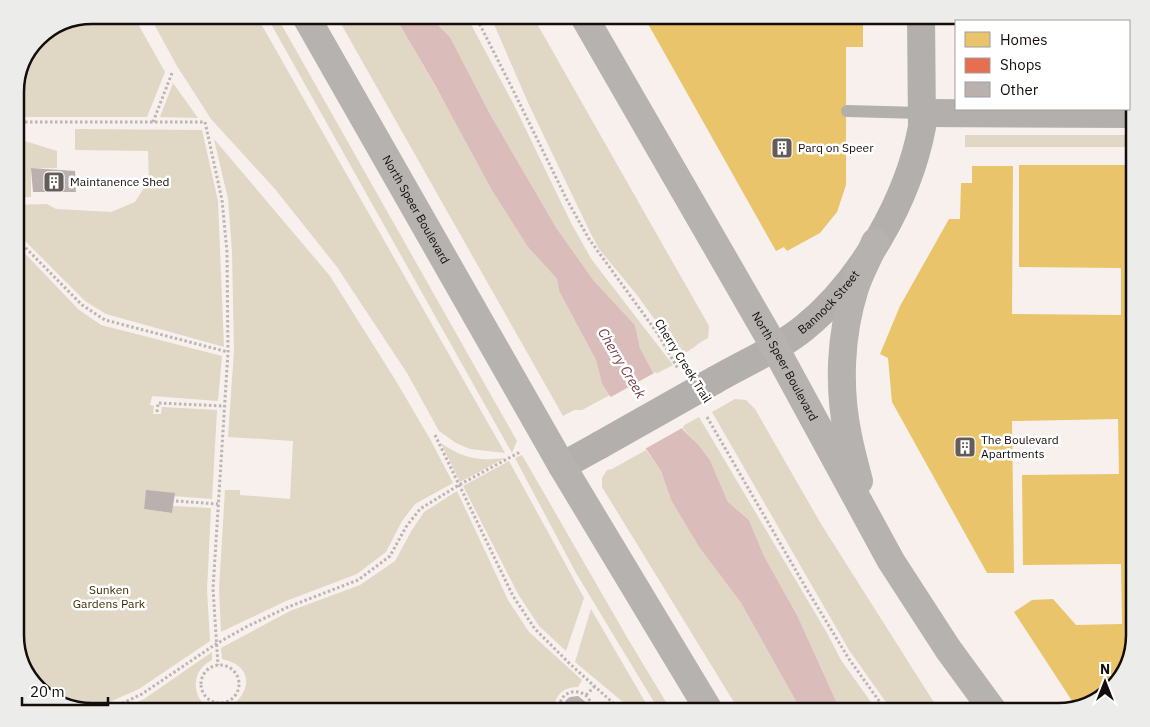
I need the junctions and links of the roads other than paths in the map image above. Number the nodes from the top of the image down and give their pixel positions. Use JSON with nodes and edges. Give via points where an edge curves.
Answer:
{"nodes":[{"id":1,"x":310,"y":24,"type":"edge"},
{"id":2,"x":588,"y":24,"type":"edge"},
{"id":3,"x":921,"y":24,"type":"edge"},
{"id":4,"x":847,"y":112,"type":"dead end"},
{"id":5,"x":921,"y":113,"type":"junction"},
{"id":6,"x":1126,"y":114,"type":"edge"},
{"id":7,"x":876,"y":242,"type":"junction"},
{"id":8,"x":774,"y":346,"type":"junction"},
{"id":9,"x":562,"y":466,"type":"junction"},
{"id":10,"x":870,"y":521,"type":"junction"},
{"id":11,"x":705,"y":703,"type":"edge"},
{"id":12,"x":987,"y":703,"type":"edge"}],
"edges":[{"from":1,"to":9,"type":"main road","name":"North Speer Boulevard"},
{"from":2,"to":8,"type":"main road","name":"North Speer Boulevard"},
{"from":3,"to":5,"type":"street","name":"Bannock Street"},
{"from":4,"to":5,"type":"lane"},
{"from":5,"to":6,"type":"street"},
{"from":5,"to":7,"type":"street","name":"Bannock Street","via":[[919,144],[906,185]]},
{"from":7,"to":8,"type":"street","name":"Bannock Street","via":[[841,292],[803,328]]},
{"from":7,"to":10,"type":"main road","via":[[855,287],[846,319],[841,380],[848,436]]},
{"from":8,"to":9,"type":"street","name":"Bannock Street","bridge":true},
{"from":8,"to":10,"type":"main road","name":"North Speer Boulevard"},
{"from":9,"to":11,"type":"main road","name":"North Speer Boulevard"},
{"from":10,"to":12,"type":"main road","name":"North Speer Boulevard","via":[[910,592]]}]}
